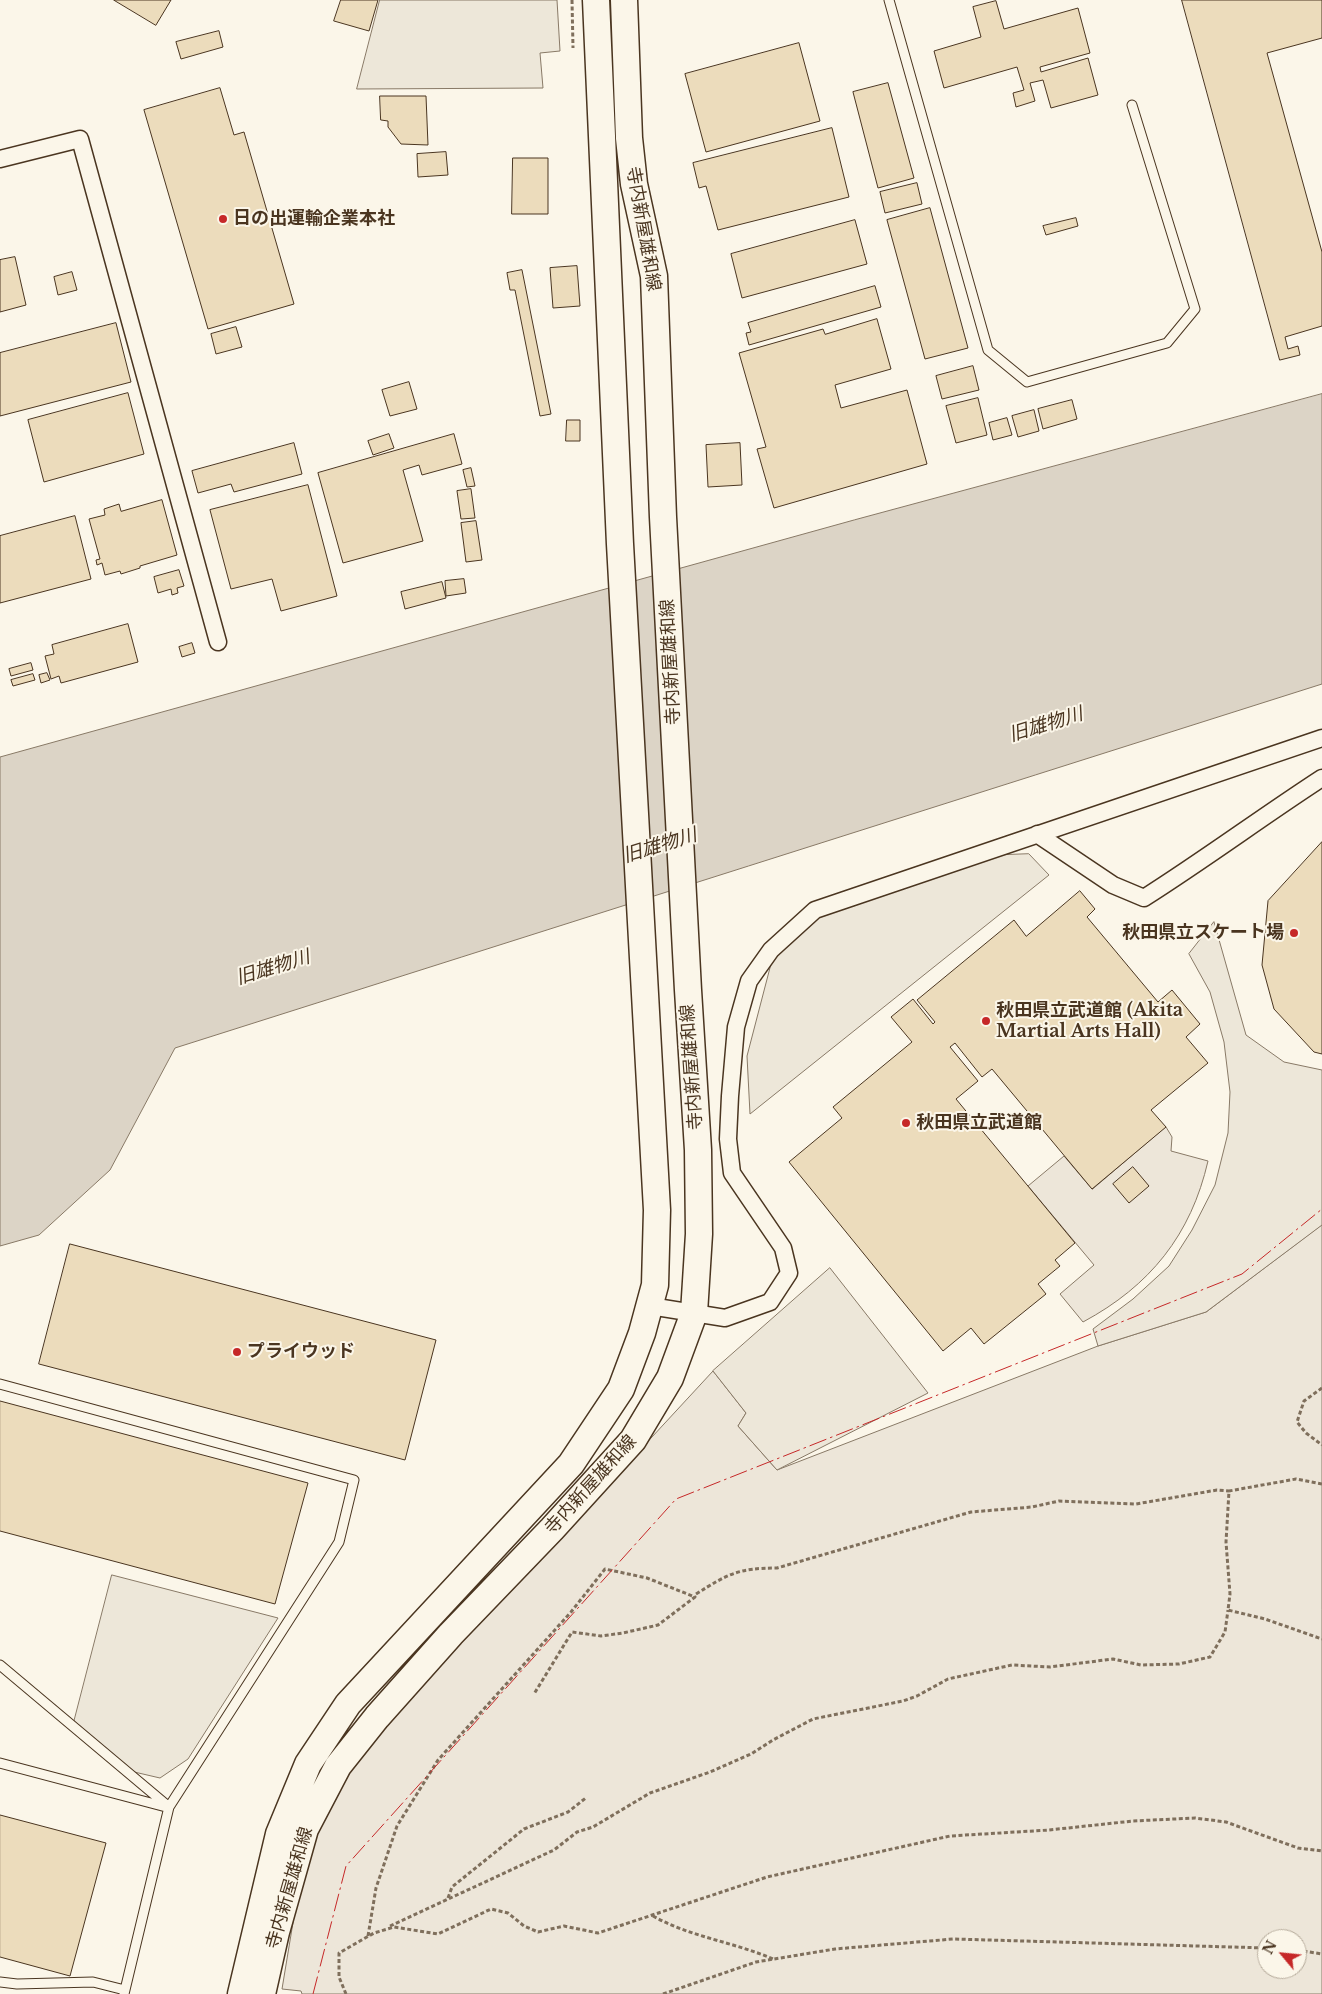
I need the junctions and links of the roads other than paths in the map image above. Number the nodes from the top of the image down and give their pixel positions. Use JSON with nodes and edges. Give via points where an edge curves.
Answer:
{"nodes":[{"id":1,"x":596,"y":0,"type":"edge"},
{"id":2,"x":624,"y":0,"type":"edge"},
{"id":3,"x":890,"y":0,"type":"edge"},
{"id":4,"x":1132,"y":105,"type":"dead end"},
{"id":5,"x":0,"y":159,"type":"edge"},
{"id":6,"x":218,"y":642,"type":"dead end"},
{"id":7,"x":1322,"y":738,"type":"edge"},
{"id":8,"x":1322,"y":778,"type":"edge"},
{"id":9,"x":1037,"y":834,"type":"junction"},
{"id":10,"x":650,"y":1306,"type":"junction"},
{"id":11,"x":694,"y":1313,"type":"junction"},
{"id":12,"x":0,"y":1384,"type":"edge"},
{"id":13,"x":0,"y":1665,"type":"edge"},
{"id":14,"x":0,"y":1763,"type":"edge"},
{"id":15,"x":169,"y":1807,"type":"junction"},
{"id":16,"x":0,"y":1982,"type":"edge"},
{"id":17,"x":125,"y":1992,"type":"edge"},
{"id":18,"x":241,"y":1994,"type":"edge"},
{"id":19,"x":262,"y":1994,"type":"edge"}],
"edges":[{"from":1,"to":10,"type":"main road","name":"寺内新屋雄和線","via":[[620,544],[657,1210],[655,1285]]},
{"from":2,"to":11,"type":"main road","name":"寺内新屋雄和線","via":[[629,138],[634,184],[654,276],[663,517],[698,1150],[699,1234]]},
{"from":3,"to":4,"type":"lane","via":[[988,350],[1027,382],[1167,343],[1194,309]]},
{"from":5,"to":6,"type":"street","via":[[80,139]]},
{"from":7,"to":9,"type":"street"},
{"from":8,"to":9,"type":"street","via":[[1144,898],[1113,885]]},
{"from":9,"to":11,"type":"street","via":[[815,910],[771,950],[749,981],[736,1026],[728,1139],[732,1173],[783,1248],[790,1273],[770,1302],[725,1318]]},
{"from":10,"to":11,"type":"street"},
{"from":10,"to":18,"type":"main road","name":"寺内新屋雄和線","via":[[621,1389],[571,1464],[348,1704],[308,1764],[279,1834]]},
{"from":11,"to":19,"type":"main road","name":"寺内新屋雄和線","via":[[670,1378],[633,1440],[451,1634],[338,1766],[305,1829]]},
{"from":12,"to":15,"type":"lane","via":[[354,1480],[340,1542]]},
{"from":13,"to":15,"type":"lane"},
{"from":14,"to":15,"type":"lane"},
{"from":15,"to":17,"type":"lane"},
{"from":16,"to":17,"type":"lane","via":[[93,1982]]}]}
